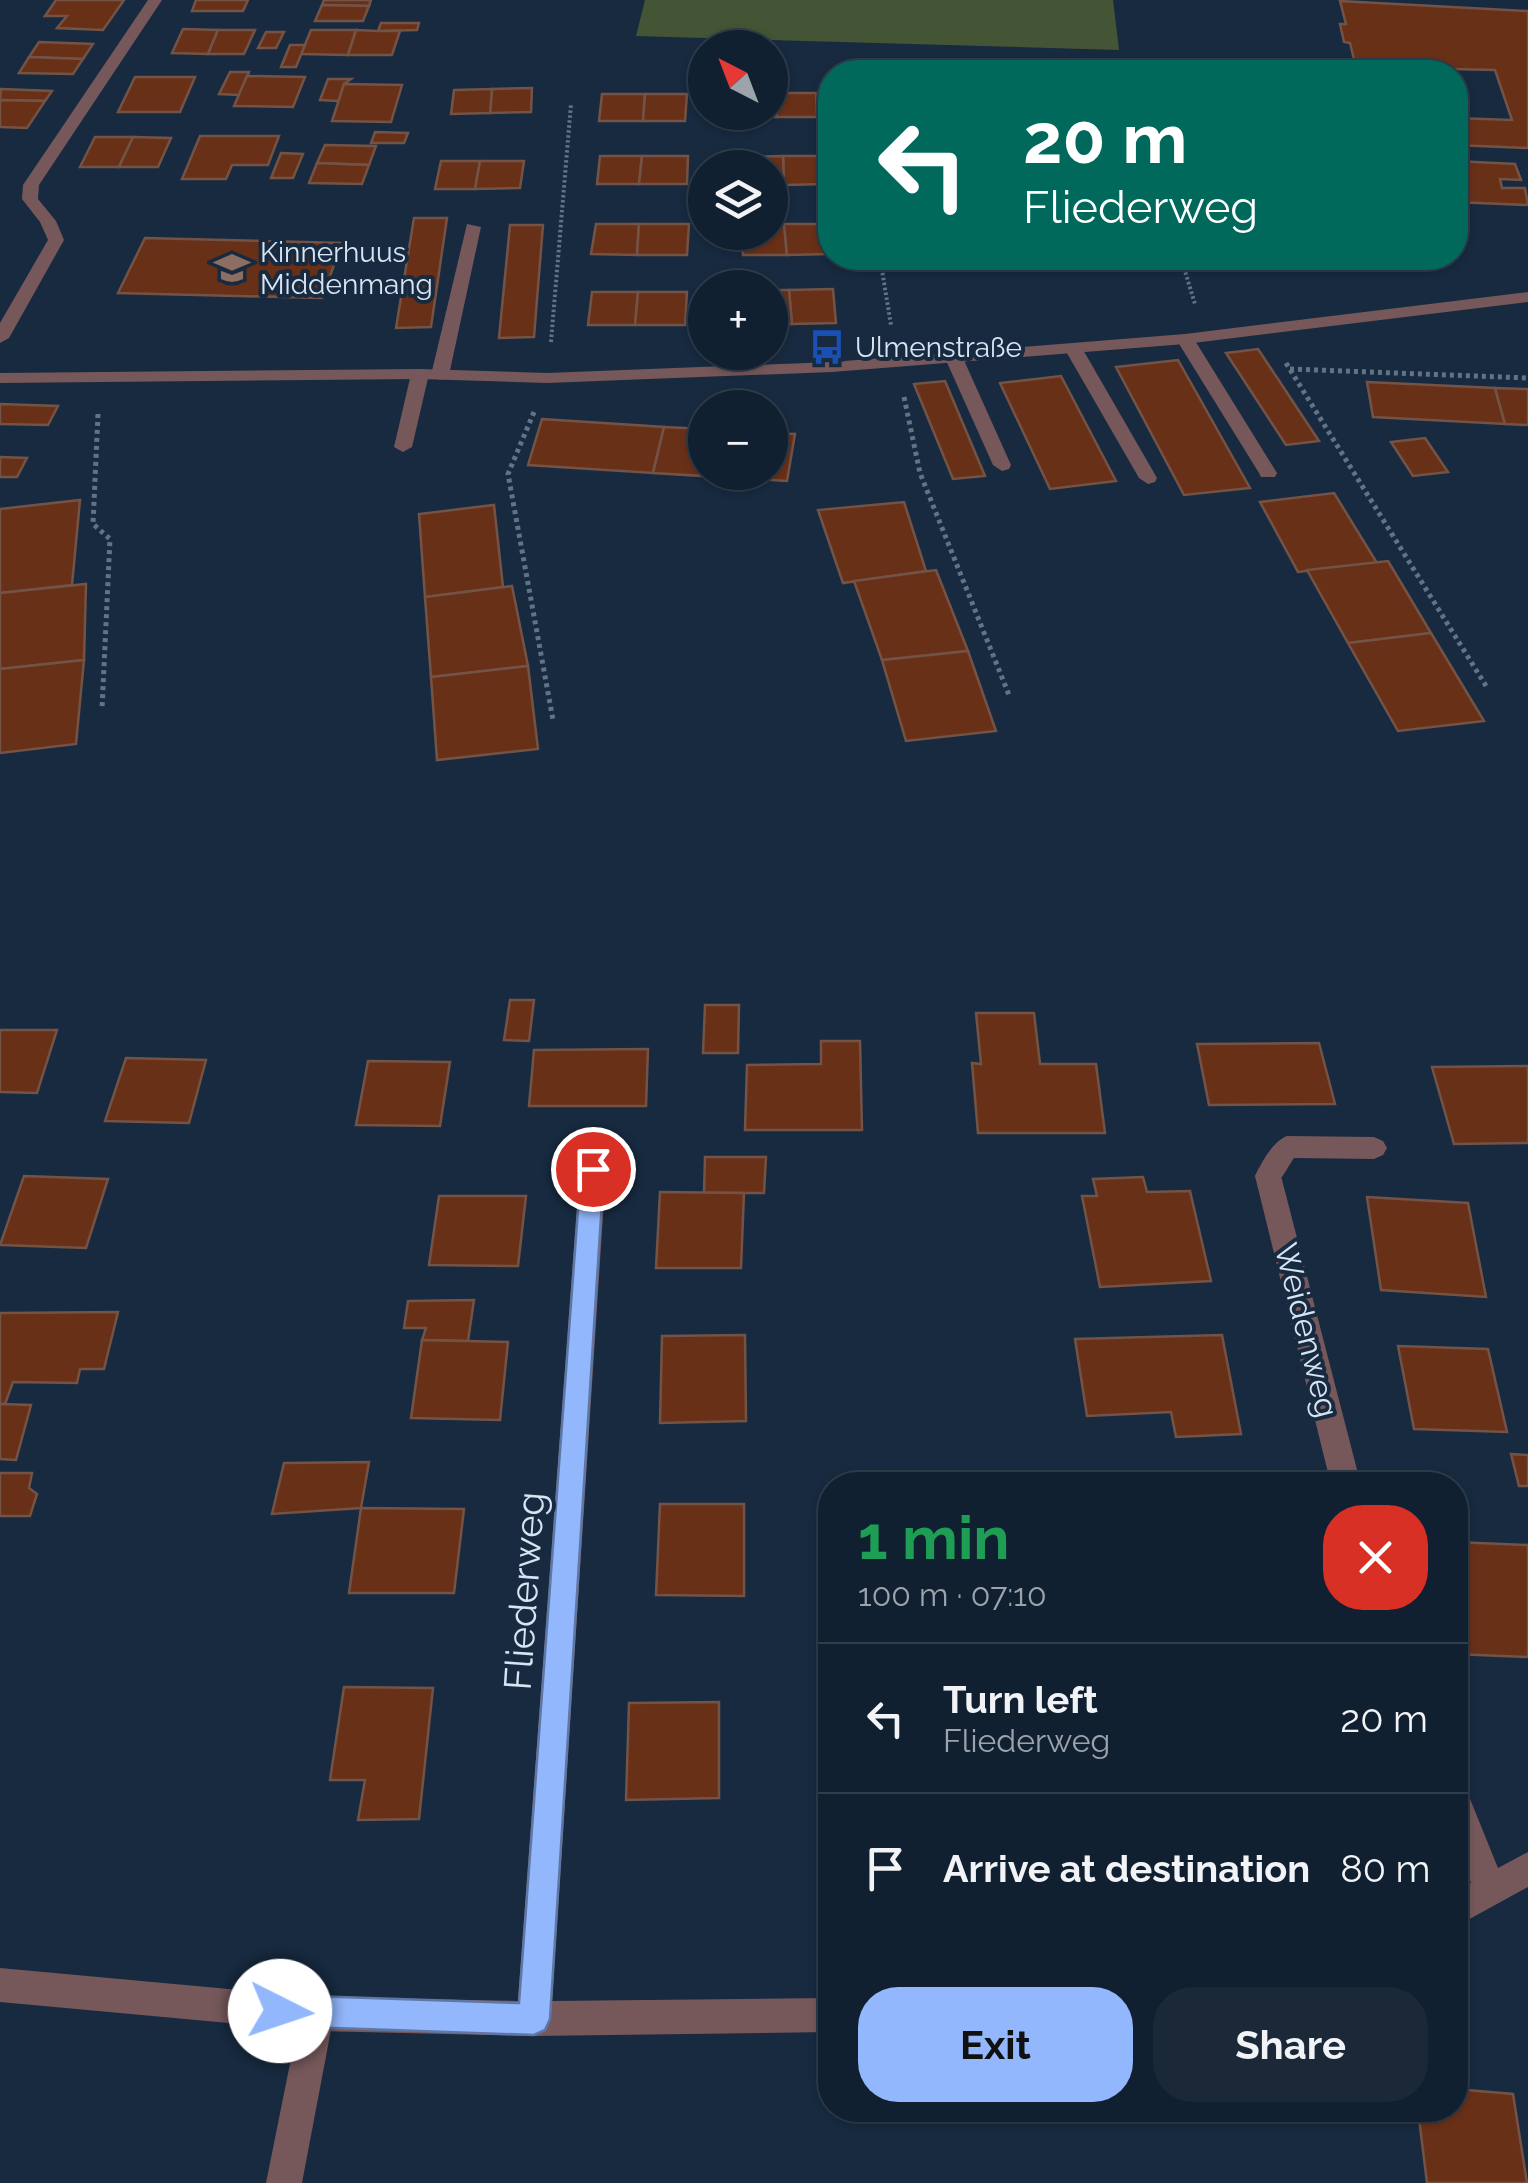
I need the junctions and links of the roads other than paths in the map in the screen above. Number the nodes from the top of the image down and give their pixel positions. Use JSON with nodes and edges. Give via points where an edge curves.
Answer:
{"nodes":[{"id":1,"x":155,"y":0,"type":"edge"},
{"id":2,"x":473,"y":227,"type":"dead end"},
{"id":3,"x":1528,"y":297,"type":"edge"},
{"id":4,"x":0,"y":338,"type":"edge"},
{"id":5,"x":1185,"y":339,"type":"junction"},
{"id":6,"x":1074,"y":348,"type":"junction"},
{"id":7,"x":954,"y":358,"type":"junction"},
{"id":8,"x":420,"y":374,"type":"junction"},
{"id":9,"x":440,"y":374,"type":"junction"},
{"id":10,"x":0,"y":378,"type":"edge"},
{"id":11,"x":403,"y":446,"type":"dead end"},
{"id":12,"x":1002,"y":465,"type":"dead end"},
{"id":13,"x":1268,"y":473,"type":"dead end"},
{"id":14,"x":1148,"y":478,"type":"dead end"},
{"id":15,"x":1374,"y":1148,"type":"dead end"},
{"id":16,"x":593,"y":1169,"type":"dead end"},
{"id":17,"x":1343,"y":1472,"type":"edge"},
{"id":18,"x":1468,"y":1833,"type":"edge"},
{"id":19,"x":1528,"y":1870,"type":"edge"},
{"id":20,"x":1491,"y":1892,"type":"junction"},
{"id":21,"x":1468,"y":1904,"type":"edge"},
{"id":22,"x":0,"y":1985,"type":"edge"},
{"id":23,"x":317,"y":2014,"type":"junction"},
{"id":24,"x":818,"y":2014,"type":"edge"},
{"id":25,"x":534,"y":2019,"type":"junction"},
{"id":26,"x":284,"y":2183,"type":"edge"}],
"edges":[{"from":1,"to":4,"type":"street","via":[[31,185],[30,199],[56,240]]},
{"from":2,"to":9,"type":"street"},
{"from":3,"to":5,"type":"street"},
{"from":5,"to":6,"type":"street"},
{"from":5,"to":13,"type":"street"},
{"from":6,"to":7,"type":"street"},
{"from":6,"to":14,"type":"street"},
{"from":7,"to":9,"type":"street","via":[[548,378]]},
{"from":7,"to":12,"type":"street"},
{"from":8,"to":9,"type":"street"},
{"from":8,"to":10,"type":"street"},
{"from":8,"to":11,"type":"street"},
{"from":15,"to":17,"type":"street","name":"Weidenweg","via":[[1288,1147],[1268,1176]]},
{"from":16,"to":25,"type":"street","name":"Fliederweg"},
{"from":18,"to":20,"type":"street"},
{"from":19,"to":20,"type":"street"},
{"from":20,"to":21,"type":"street"},
{"from":22,"to":23,"type":"street"},
{"from":23,"to":25,"type":"street"},
{"from":23,"to":26,"type":"street"},
{"from":24,"to":25,"type":"street"}]}
